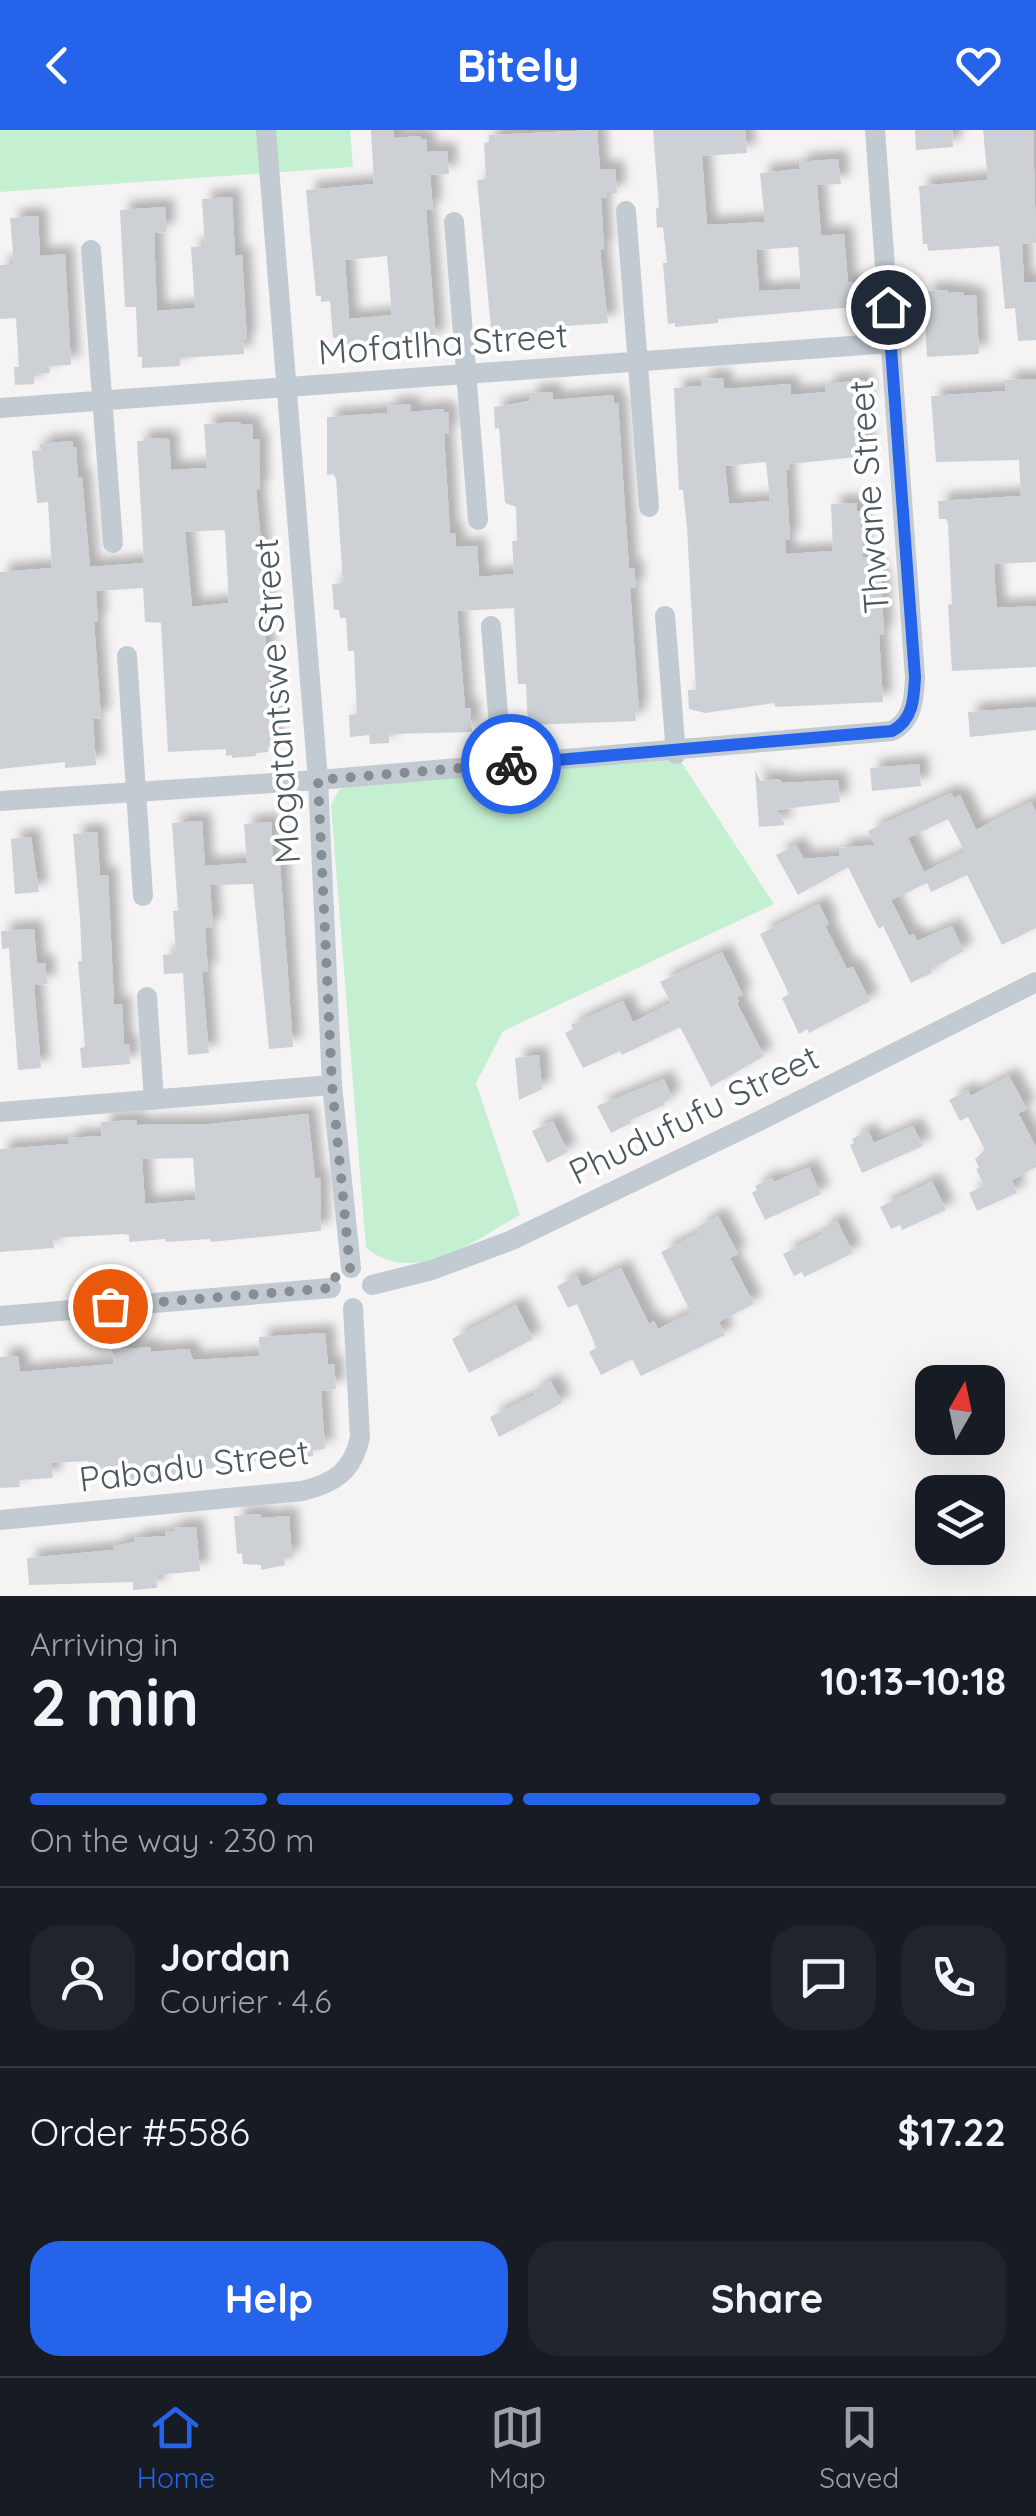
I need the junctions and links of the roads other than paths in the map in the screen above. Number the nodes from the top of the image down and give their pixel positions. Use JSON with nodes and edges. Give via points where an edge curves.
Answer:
{"nodes":[{"id":1,"x":266,"y":130,"type":"edge"},
{"id":2,"x":875,"y":130,"type":"edge"},
{"id":3,"x":626,"y":211,"type":"dead end"},
{"id":4,"x":454,"y":222,"type":"dead end"},
{"id":5,"x":91,"y":250,"type":"dead end"},
{"id":6,"x":890,"y":343,"type":"junction"},
{"id":7,"x":638,"y":362,"type":"junction"},
{"id":8,"x":467,"y":375,"type":"junction"},
{"id":9,"x":286,"y":389,"type":"junction"},
{"id":10,"x":104,"y":401,"type":"junction"},
{"id":11,"x":0,"y":408,"type":"edge"},
{"id":12,"x":650,"y":507,"type":"dead end"},
{"id":13,"x":478,"y":520,"type":"dead end"},
{"id":14,"x":113,"y":543,"type":"dead end"},
{"id":15,"x":665,"y":616,"type":"dead end"},
{"id":16,"x":491,"y":626,"type":"dead end"},
{"id":17,"x":126,"y":656,"type":"dead end"},
{"id":18,"x":676,"y":752,"type":"junction"},
{"id":19,"x":502,"y":765,"type":"junction"},
{"id":20,"x":318,"y":780,"type":"junction"},
{"id":21,"x":136,"y":792,"type":"junction"},
{"id":22,"x":0,"y":801,"type":"edge"},
{"id":23,"x":142,"y":896,"type":"dead end"},
{"id":24,"x":1036,"y":982,"type":"edge"},
{"id":25,"x":148,"y":997,"type":"dead end"},
{"id":26,"x":332,"y":1085,"type":"junction"},
{"id":27,"x":154,"y":1100,"type":"junction"},
{"id":28,"x":0,"y":1112,"type":"edge"},
{"id":29,"x":350,"y":1268,"type":"junction"},
{"id":30,"x":372,"y":1285,"type":"junction"},
{"id":31,"x":332,"y":1288,"type":"junction"},
{"id":32,"x":353,"y":1308,"type":"junction"},
{"id":33,"x":0,"y":1316,"type":"edge"},
{"id":34,"x":0,"y":1520,"type":"edge"}],
"edges":[{"from":1,"to":9,"type":"street","name":"Mogatantswe Street"},
{"from":2,"to":6,"type":"street","name":"Thwane Street"},
{"from":3,"to":7,"type":"street"},
{"from":4,"to":8,"type":"street"},
{"from":5,"to":10,"type":"street"},
{"from":6,"to":7,"type":"street","name":"Mofatlha Street"},
{"from":6,"to":18,"type":"street","name":"Thwane Street","via":[[915,677],[907,720],[892,731]]},
{"from":7,"to":8,"type":"street","name":"Mofatlha Street"},
{"from":7,"to":12,"type":"street"},
{"from":8,"to":9,"type":"street","name":"Mofatlha Street"},
{"from":8,"to":13,"type":"street"},
{"from":9,"to":10,"type":"street","name":"Mofatlha Street"},
{"from":9,"to":20,"type":"street","name":"Mogatantswe Street"},
{"from":10,"to":11,"type":"street","name":"Mofatlha Street"},
{"from":10,"to":14,"type":"street"},
{"from":15,"to":18,"type":"street"},
{"from":16,"to":19,"type":"street"},
{"from":17,"to":21,"type":"street"},
{"from":18,"to":19,"type":"street"},
{"from":19,"to":20,"type":"street"},
{"from":20,"to":21,"type":"street"},
{"from":20,"to":26,"type":"street","name":"Mogatantswe Street"},
{"from":21,"to":22,"type":"street"},
{"from":21,"to":23,"type":"street"},
{"from":24,"to":30,"type":"street","name":"Phudufufu Street","via":[[512,1240]]},
{"from":25,"to":27,"type":"street"},
{"from":26,"to":27,"type":"street"},
{"from":26,"to":29,"type":"street","name":"Mogatantswe Street"},
{"from":27,"to":28,"type":"street"},
{"from":29,"to":30,"type":"street","via":[[366,1273]]},
{"from":29,"to":31,"type":"street","via":[[336,1275]]},
{"from":30,"to":32,"type":"street","via":[[369,1298]]},
{"from":31,"to":32,"type":"street","via":[[336,1300]]},
{"from":31,"to":33,"type":"street"},
{"from":32,"to":34,"type":"street","name":"Pabadu Street","via":[[360,1437],[356,1457],[327,1485]]}]}
